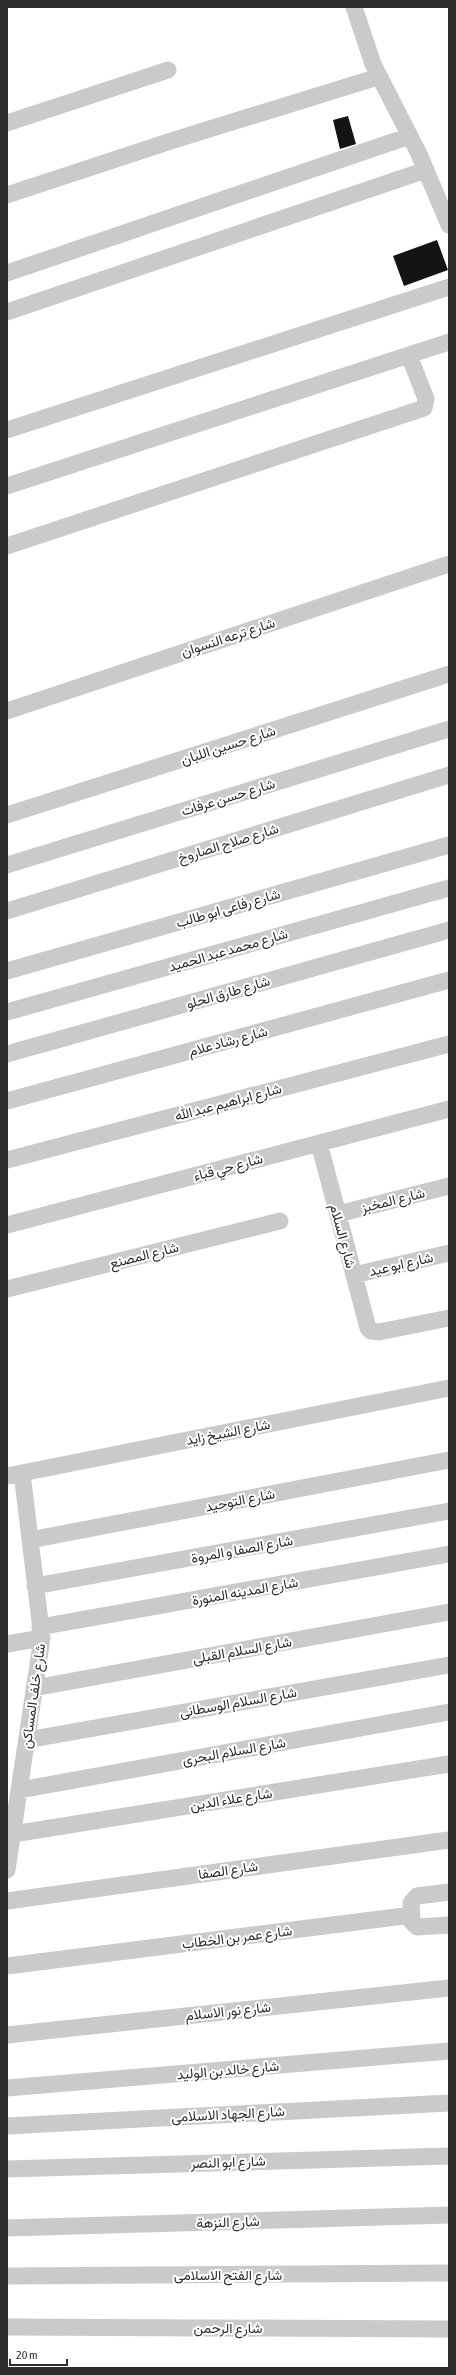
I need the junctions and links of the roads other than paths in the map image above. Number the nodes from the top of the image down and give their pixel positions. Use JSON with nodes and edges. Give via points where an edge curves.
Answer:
{"nodes":[{"id":1,"x":354,"y":7,"type":"edge"},
{"id":2,"x":168,"y":70,"type":"dead end"},
{"id":3,"x":378,"y":77,"type":"junction"},
{"id":4,"x":7,"y":123,"type":"edge"},
{"id":5,"x":410,"y":136,"type":"junction"},
{"id":6,"x":426,"y":170,"type":"junction"},
{"id":7,"x":7,"y":195,"type":"edge"},
{"id":8,"x":449,"y":225,"type":"edge"},
{"id":9,"x":7,"y":273,"type":"edge"},
{"id":10,"x":449,"y":287,"type":"edge"},
{"id":11,"x":7,"y":312,"type":"edge"},
{"id":12,"x":449,"y":342,"type":"edge"},
{"id":13,"x":409,"y":355,"type":"junction"},
{"id":14,"x":7,"y":430,"type":"edge"},
{"id":15,"x":7,"y":486,"type":"edge"},
{"id":16,"x":7,"y":546,"type":"edge"},
{"id":17,"x":449,"y":564,"type":"edge"},
{"id":18,"x":449,"y":674,"type":"edge"},
{"id":19,"x":7,"y":710,"type":"edge"},
{"id":20,"x":449,"y":729,"type":"edge"},
{"id":21,"x":449,"y":775,"type":"edge"},
{"id":22,"x":7,"y":815,"type":"edge"},
{"id":23,"x":449,"y":845,"type":"edge"},
{"id":24,"x":7,"y":865,"type":"edge"},
{"id":25,"x":449,"y":888,"type":"edge"},
{"id":26,"x":7,"y":911,"type":"edge"},
{"id":27,"x":449,"y":930,"type":"edge"},
{"id":28,"x":7,"y":971,"type":"edge"},
{"id":29,"x":449,"y":980,"type":"edge"},
{"id":30,"x":7,"y":1012,"type":"edge"},
{"id":31,"x":449,"y":1044,"type":"edge"},
{"id":32,"x":7,"y":1054,"type":"edge"},
{"id":33,"x":7,"y":1101,"type":"edge"},
{"id":34,"x":449,"y":1109,"type":"edge"},
{"id":35,"x":319,"y":1143,"type":"junction"},
{"id":36,"x":7,"y":1160,"type":"edge"},
{"id":37,"x":449,"y":1186,"type":"edge"},
{"id":38,"x":338,"y":1214,"type":"junction"},
{"id":39,"x":280,"y":1221,"type":"dead end"},
{"id":40,"x":7,"y":1225,"type":"edge"},
{"id":41,"x":449,"y":1253,"type":"edge"},
{"id":42,"x":354,"y":1275,"type":"junction"},
{"id":43,"x":7,"y":1289,"type":"edge"},
{"id":44,"x":449,"y":1318,"type":"edge"},
{"id":45,"x":449,"y":1388,"type":"edge"},
{"id":46,"x":449,"y":1460,"type":"edge"},
{"id":47,"x":14,"y":1474,"type":"edge"},
{"id":48,"x":449,"y":1511,"type":"edge"},
{"id":49,"x":30,"y":1540,"type":"junction"},
{"id":50,"x":449,"y":1554,"type":"edge"},
{"id":51,"x":35,"y":1586,"type":"junction"},
{"id":52,"x":449,"y":1612,"type":"edge"},
{"id":53,"x":41,"y":1633,"type":"junction"},
{"id":54,"x":7,"y":1644,"type":"edge"},
{"id":55,"x":449,"y":1665,"type":"edge"},
{"id":56,"x":34,"y":1688,"type":"junction"},
{"id":57,"x":449,"y":1712,"type":"edge"},
{"id":58,"x":27,"y":1740,"type":"junction"},
{"id":59,"x":449,"y":1764,"type":"edge"},
{"id":60,"x":20,"y":1790,"type":"junction"},
{"id":61,"x":10,"y":1834,"type":"edge"},
{"id":62,"x":449,"y":1840,"type":"edge"},
{"id":63,"x":7,"y":1870,"type":"edge"},
{"id":64,"x":449,"y":1892,"type":"edge"},
{"id":65,"x":7,"y":1901,"type":"edge"},
{"id":66,"x":412,"y":1915,"type":"junction"},
{"id":67,"x":449,"y":1925,"type":"edge"},
{"id":68,"x":7,"y":1966,"type":"edge"},
{"id":69,"x":449,"y":1988,"type":"edge"},
{"id":70,"x":7,"y":2034,"type":"edge"},
{"id":71,"x":449,"y":2051,"type":"edge"},
{"id":72,"x":7,"y":2088,"type":"edge"},
{"id":73,"x":449,"y":2103,"type":"edge"},
{"id":74,"x":7,"y":2126,"type":"edge"},
{"id":75,"x":449,"y":2156,"type":"edge"},
{"id":76,"x":7,"y":2169,"type":"edge"},
{"id":77,"x":449,"y":2215,"type":"edge"},
{"id":78,"x":7,"y":2228,"type":"edge"},
{"id":79,"x":449,"y":2273,"type":"edge"},
{"id":80,"x":7,"y":2276,"type":"edge"},
{"id":81,"x":7,"y":2327,"type":"edge"},
{"id":82,"x":449,"y":2329,"type":"edge"}],
"edges":[{"from":1,"to":3,"type":"street"},
{"from":2,"to":4,"type":"street"},
{"from":3,"to":5,"type":"street"},
{"from":3,"to":7,"type":"street"},
{"from":5,"to":6,"type":"street"},
{"from":5,"to":9,"type":"street"},
{"from":6,"to":8,"type":"street"},
{"from":6,"to":11,"type":"street"},
{"from":10,"to":14,"type":"street"},
{"from":12,"to":13,"type":"street"},
{"from":13,"to":15,"type":"street"},
{"from":13,"to":16,"type":"street","via":[[426,399],[424,408]]},
{"from":17,"to":19,"type":"street","name":"شارع ترعه النسوان"},
{"from":18,"to":22,"type":"street","name":"شارع حسين اللبان"},
{"from":20,"to":24,"type":"street","name":"شارع حسن عرفات"},
{"from":21,"to":26,"type":"street","name":"شارع صلاح الصاروخ"},
{"from":23,"to":28,"type":"street","name":"شارع رفاعى ابو طالب"},
{"from":25,"to":30,"type":"street","name":"شارع محمد عبد الحميد"},
{"from":27,"to":32,"type":"street","name":"شارع طارق الحلو"},
{"from":29,"to":33,"type":"street","name":"شارع رشاد علام"},
{"from":31,"to":36,"type":"street","name":"شارع ابراهيم عبد الله"},
{"from":34,"to":35,"type":"street","name":"شارع حي قباء"},
{"from":35,"to":38,"type":"street","name":"شارع السلام"},
{"from":35,"to":40,"type":"street","name":"شارع حي قباء"},
{"from":37,"to":38,"type":"street","name":"شارع المخبز"},
{"from":38,"to":42,"type":"street","name":"شارع السلام"},
{"from":39,"to":43,"type":"street","name":"شارع المصنع"},
{"from":41,"to":42,"type":"street","name":"شارع ابو عيد"},
{"from":42,"to":44,"type":"street","name":"شارع السلام","via":[[371,1331],[379,1332]]},
{"from":45,"to":47,"type":"street","name":"شارع الشيخ زايد"},
{"from":46,"to":49,"type":"street","name":"شارع التوحيد"},
{"from":47,"to":49,"type":"street","name":"شارع خلف المساكن"},
{"from":48,"to":51,"type":"street","name":"شارع الصفا و المروة"},
{"from":49,"to":51,"type":"street","name":"شارع خلف المساكن"},
{"from":50,"to":53,"type":"street","name":"شارع المدينه المنورة"},
{"from":51,"to":53,"type":"street","name":"شارع خلف المساكن"},
{"from":52,"to":56,"type":"street","name":"شارع السلام القبلى"},
{"from":53,"to":54,"type":"street","name":"شارع المدينه المنورة"},
{"from":53,"to":56,"type":"street","name":"شارع خلف المساكن"},
{"from":55,"to":58,"type":"street","name":"شارع السلام الوسطانى"},
{"from":56,"to":58,"type":"street","name":"شارع خلف المساكن"},
{"from":57,"to":60,"type":"street","name":"شارع السلام البحرى"},
{"from":58,"to":60,"type":"street","name":"شارع خلف المساكن"},
{"from":59,"to":61,"type":"street","name":"شارع علاء الدين"},
{"from":60,"to":61,"type":"street","name":"شارع خلف المساكن"},
{"from":61,"to":63,"type":"street","name":"شارع خلف المساكن"},
{"from":62,"to":65,"type":"street","name":"شارع الصفا"},
{"from":64,"to":66,"type":"street","via":[[414,1898],[411,1903]]},
{"from":66,"to":67,"type":"street","via":[[412,1922],[417,1927]]},
{"from":66,"to":68,"type":"street","name":"شارع عمر بن الخطاب"},
{"from":69,"to":70,"type":"street","name":"شارع نور الاسلام"},
{"from":71,"to":72,"type":"street","name":"شارع خالد بن الوليد"},
{"from":73,"to":74,"type":"street","name":"شارع الجهاد الاسلامى"},
{"from":75,"to":76,"type":"street","name":"شارع ابو النصر"},
{"from":77,"to":78,"type":"street","name":"شارع النزهة"},
{"from":79,"to":80,"type":"street","name":"شارع الفتح الاسلامى"},
{"from":81,"to":82,"type":"street","name":"شارع الرحمن"}]}
